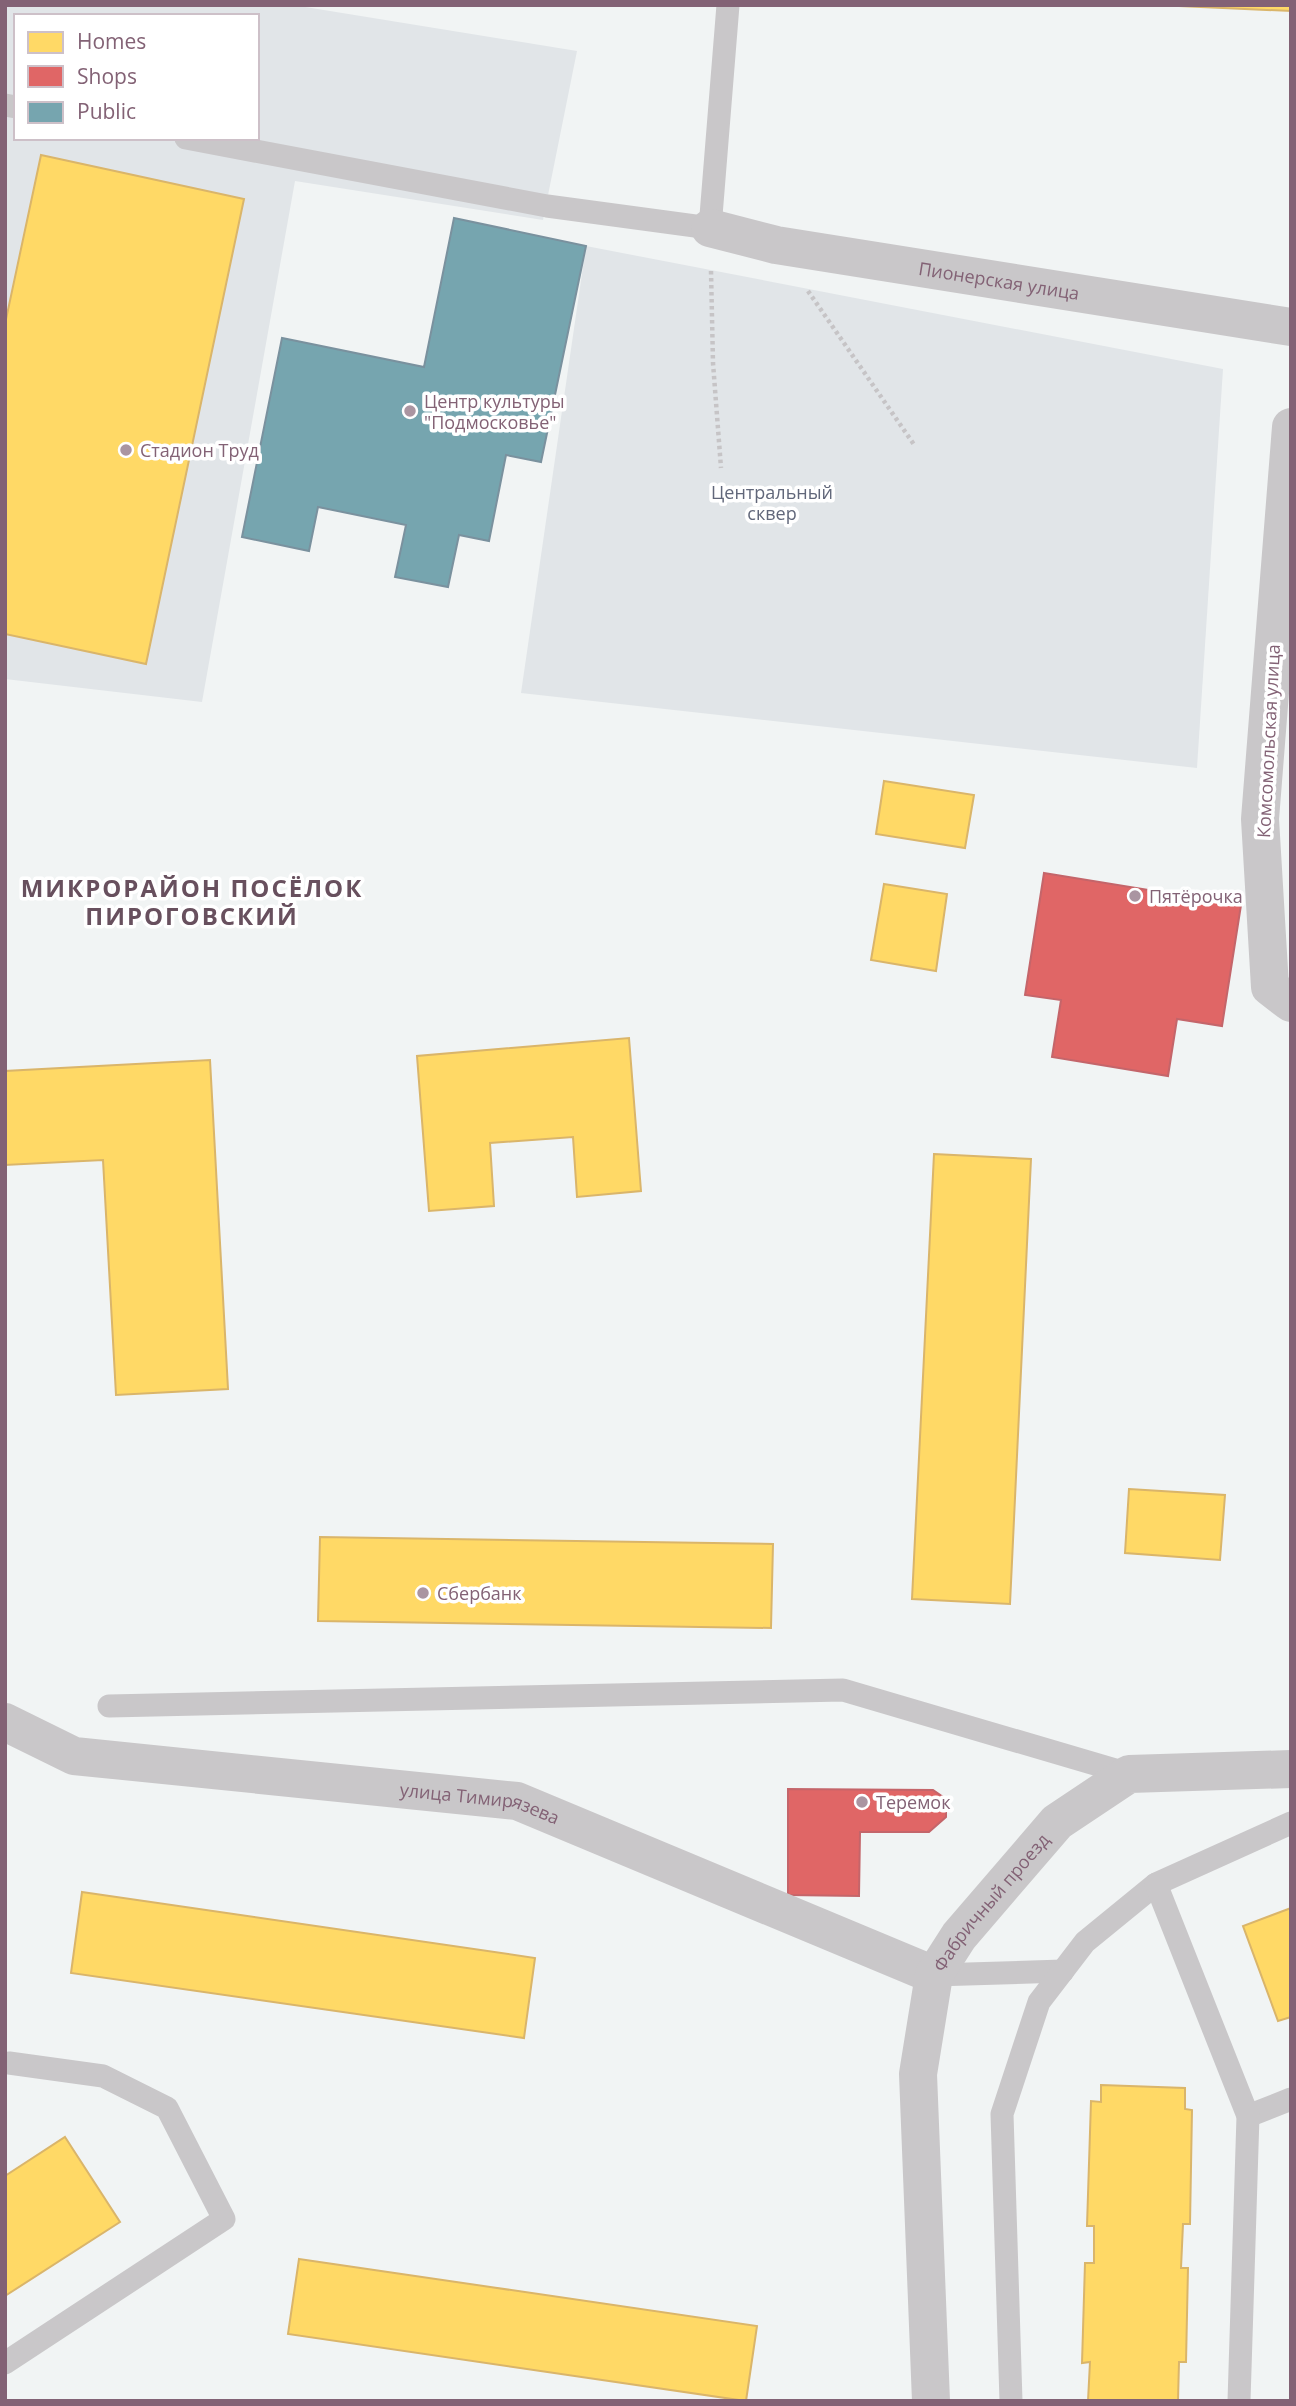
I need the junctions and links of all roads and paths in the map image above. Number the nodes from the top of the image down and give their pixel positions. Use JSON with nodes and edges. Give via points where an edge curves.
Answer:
{"nodes":[{"id":1,"x":728,"y":5,"type":"edge"},
{"id":2,"x":197,"y":140,"type":"edge"},
{"id":3,"x":710,"y":228,"type":"junction"},
{"id":4,"x":776,"y":245,"type":"junction"},
{"id":5,"x":1291,"y":327,"type":"edge"},
{"id":6,"x":1291,"y":427,"type":"edge"},
{"id":7,"x":915,"y":446,"type":"dead end"},
{"id":8,"x":721,"y":468,"type":"dead end"},
{"id":9,"x":1291,"y":1003,"type":"edge"},
{"id":10,"x":109,"y":1706,"type":"dead end"},
{"id":11,"x":5,"y":1722,"type":"edge"},
{"id":12,"x":1291,"y":1769,"type":"edge"},
{"id":13,"x":1129,"y":1774,"type":"junction"},
{"id":14,"x":1291,"y":1823,"type":"edge"},
{"id":15,"x":1156,"y":1884,"type":"junction"},
{"id":16,"x":1063,"y":1971,"type":"junction"},
{"id":17,"x":934,"y":1975,"type":"junction"},
{"id":18,"x":9,"y":2063,"type":"dead end"},
{"id":19,"x":1291,"y":2099,"type":"edge"},
{"id":20,"x":1248,"y":2116,"type":"junction"},
{"id":21,"x":5,"y":2363,"type":"edge"},
{"id":22,"x":930,"y":2401,"type":"edge"},
{"id":23,"x":1011,"y":2401,"type":"edge"},
{"id":24,"x":1239,"y":2401,"type":"edge"}],
"edges":[{"from":1,"to":3,"type":"lane"},
{"from":2,"to":3,"type":"lane","via":[[547,206]]},
{"from":3,"to":4,"type":"street","name":"Пионерская улица"},
{"from":3,"to":8,"type":"path"},
{"from":4,"to":5,"type":"street","name":"Пионерская улица"},
{"from":4,"to":7,"type":"path"},
{"from":6,"to":9,"type":"street","name":"Комсомольская улица","via":[[1260,819],[1270,987]]},
{"from":10,"to":13,"type":"lane","via":[[843,1690]]},
{"from":11,"to":17,"type":"street","name":"улица Тимирязева","via":[[74,1756],[517,1801]]},
{"from":12,"to":13,"type":"street"},
{"from":13,"to":17,"type":"street","name":"Фабричный проезд","via":[[1057,1822],[958,1936]]},
{"from":14,"to":15,"type":"lane"},
{"from":15,"to":16,"type":"lane","via":[[1085,1942]]},
{"from":15,"to":20,"type":"lane"},
{"from":16,"to":17,"type":"lane"},
{"from":16,"to":23,"type":"lane","via":[[1039,2003],[1002,2114]]},
{"from":17,"to":22,"type":"street","name":"Фабричный проезд","via":[[918,2074]]},
{"from":18,"to":21,"type":"lane","via":[[103,2076],[167,2108],[224,2219]]},
{"from":19,"to":20,"type":"lane"},
{"from":20,"to":24,"type":"lane"}]}
